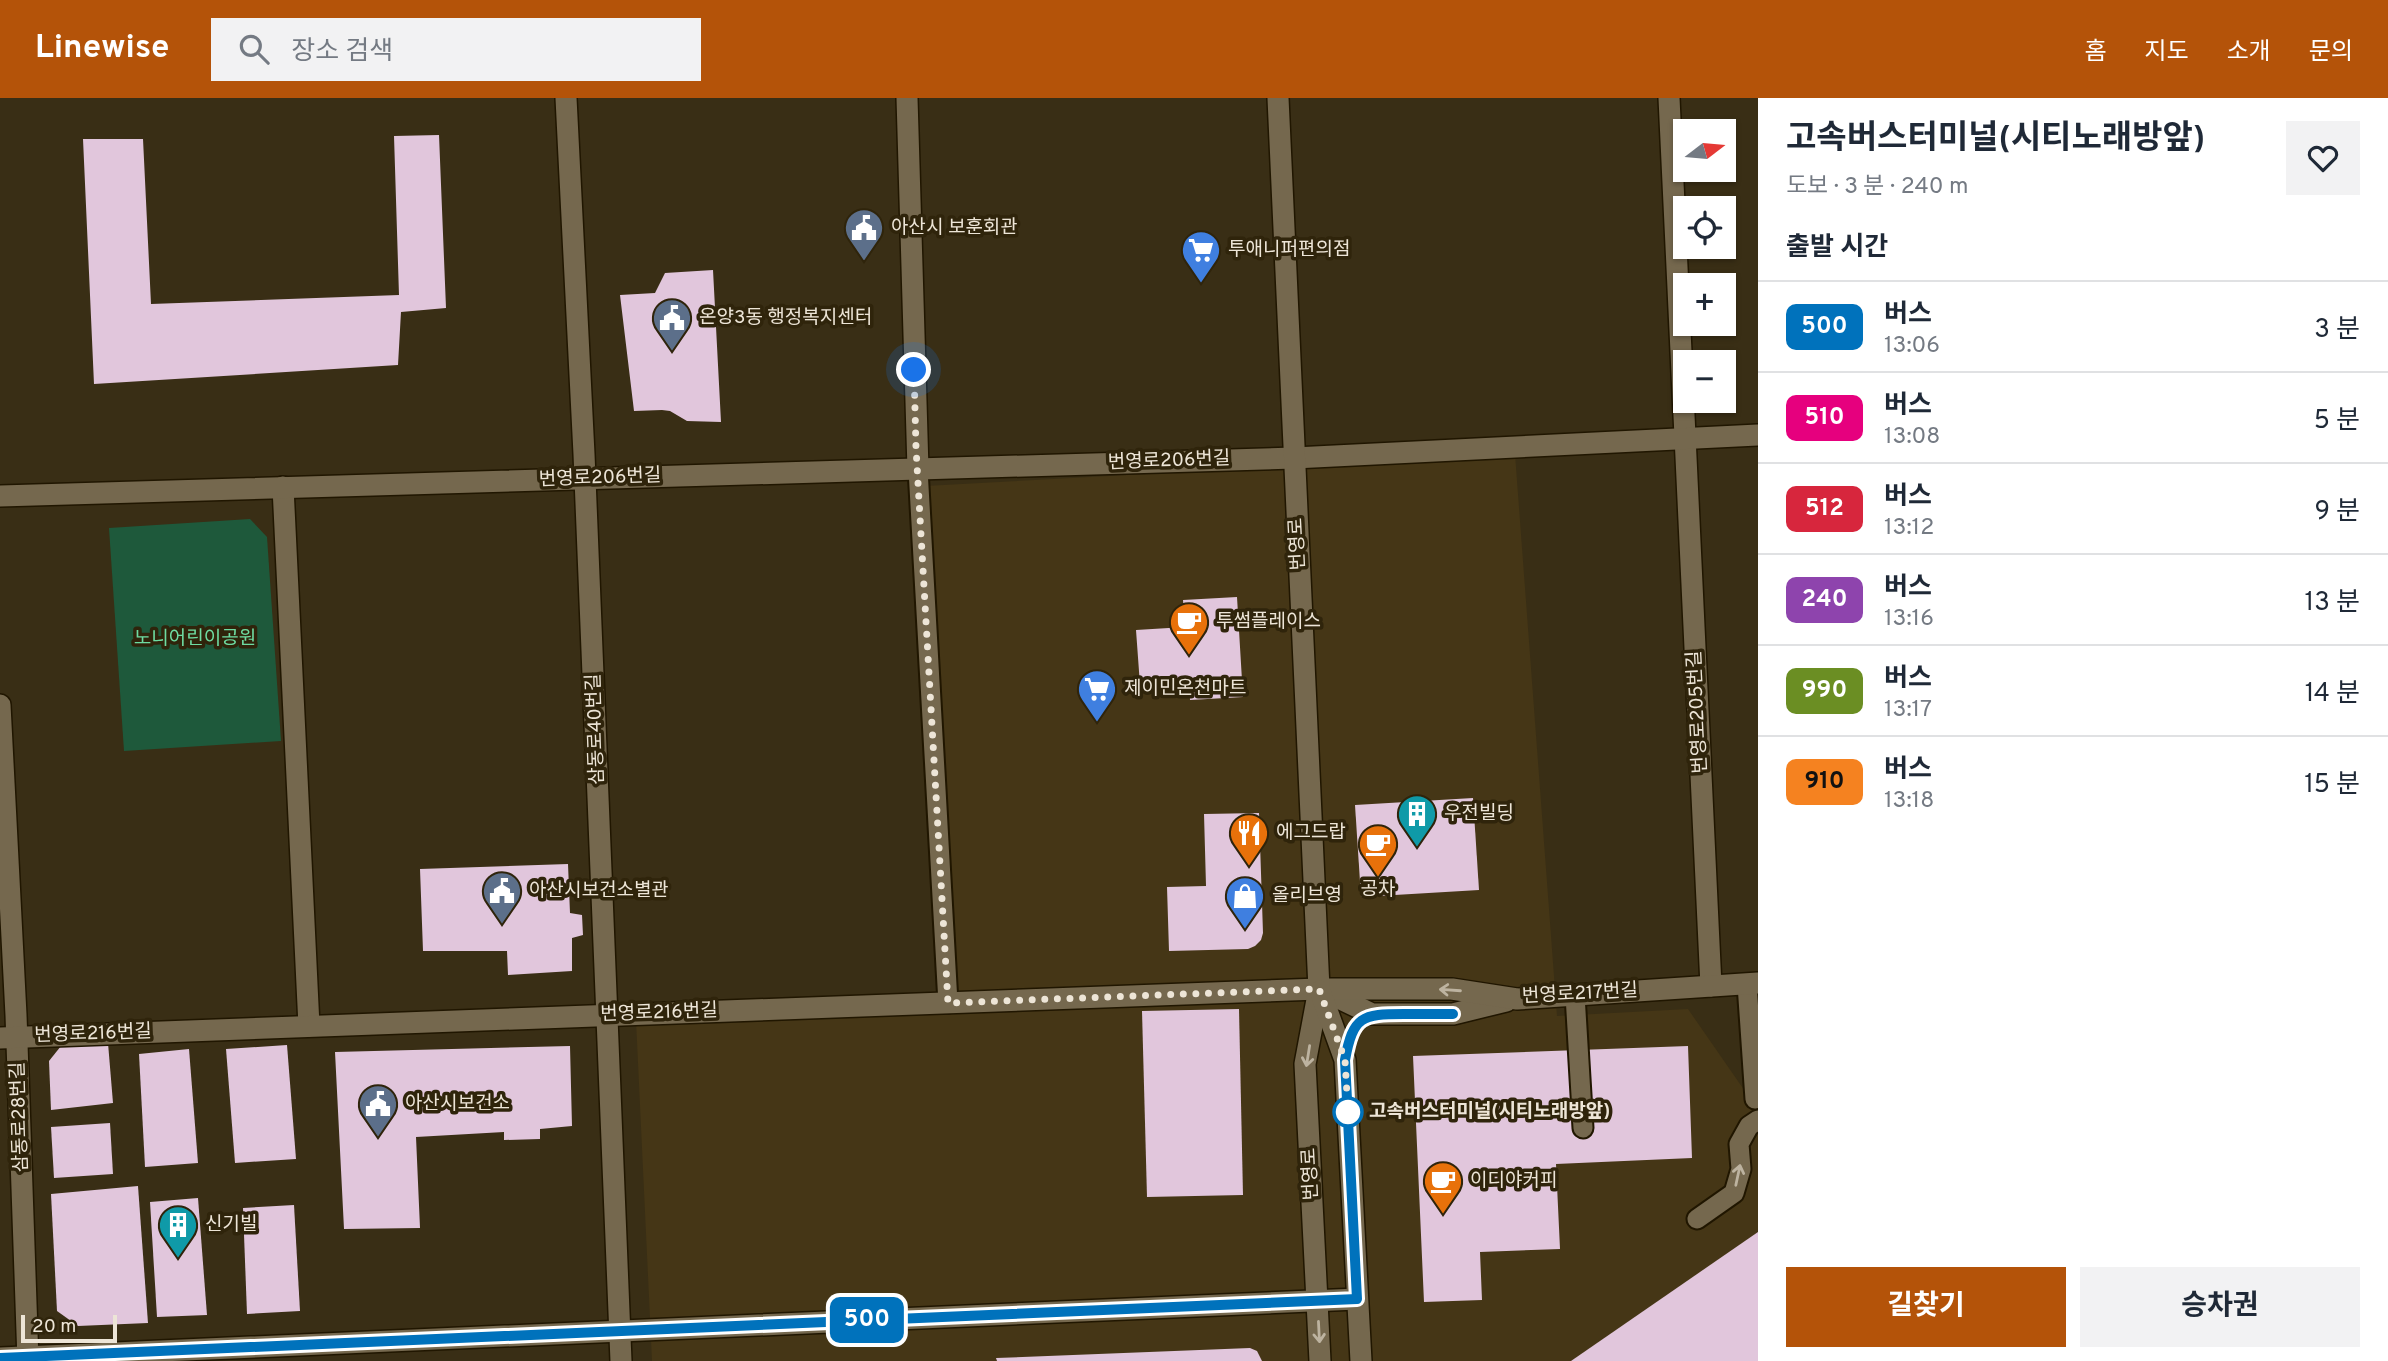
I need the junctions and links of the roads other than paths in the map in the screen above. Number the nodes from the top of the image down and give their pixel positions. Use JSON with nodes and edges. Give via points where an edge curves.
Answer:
{"nodes":[{"id":1,"x":566,"y":98,"type":"edge"},
{"id":2,"x":906,"y":98,"type":"edge"},
{"id":3,"x":1278,"y":98,"type":"edge"},
{"id":4,"x":1669,"y":98,"type":"edge"},
{"id":5,"x":1758,"y":435,"type":"edge"},
{"id":6,"x":1684,"y":439,"type":"junction"},
{"id":7,"x":1294,"y":458,"type":"junction"},
{"id":8,"x":918,"y":469,"type":"junction"},
{"id":9,"x":585,"y":479,"type":"junction"},
{"id":10,"x":283,"y":488,"type":"junction"},
{"id":11,"x":0,"y":496,"type":"edge"},
{"id":12,"x":0,"y":705,"type":"edge"},
{"id":13,"x":1753,"y":984,"type":"edge"},
{"id":14,"x":1711,"y":986,"type":"junction"},
{"id":15,"x":1319,"y":989,"type":"junction"},
{"id":16,"x":1575,"y":995,"type":"junction"},
{"id":17,"x":948,"y":1003,"type":"junction"},
{"id":18,"x":607,"y":1016,"type":"junction"},
{"id":19,"x":309,"y":1026,"type":"junction"},
{"id":20,"x":9,"y":1037,"type":"edge"},
{"id":21,"x":1755,"y":1099,"type":"dead end"},
{"id":22,"x":1758,"y":1120,"type":"edge"},
{"id":23,"x":1583,"y":1128,"type":"dead end"},
{"id":24,"x":1698,"y":1219,"type":"dead end"},
{"id":25,"x":1357,"y":1299,"type":"junction"},
{"id":26,"x":1317,"y":1301,"type":"junction"},
{"id":27,"x":619,"y":1331,"type":"junction"},
{"id":28,"x":0,"y":1357,"type":"edge"},
{"id":29,"x":29,"y":1359,"type":"edge"},
{"id":30,"x":621,"y":1361,"type":"edge"},
{"id":31,"x":1320,"y":1361,"type":"edge"},
{"id":32,"x":1361,"y":1361,"type":"edge"}],
"edges":[{"from":1,"to":9,"type":"street","name":"삼동로40번길"},
{"from":2,"to":8,"type":"street"},
{"from":3,"to":7,"type":"street","name":"번영로"},
{"from":4,"to":6,"type":"street","name":"번영로205번길"},
{"from":5,"to":6,"type":"street"},
{"from":6,"to":7,"type":"street"},
{"from":6,"to":14,"type":"street","name":"번영로205번길"},
{"from":7,"to":8,"type":"street","name":"번영로206번길"},
{"from":7,"to":15,"type":"street","name":"번영로"},
{"from":8,"to":9,"type":"street","name":"번영로206번길"},
{"from":8,"to":17,"type":"lane"},
{"from":9,"to":10,"type":"street","name":"번영로206번길"},
{"from":9,"to":18,"type":"street","name":"삼동로40번길"},
{"from":10,"to":11,"type":"street","name":"번영로206번길"},
{"from":10,"to":19,"type":"street"},
{"from":12,"to":20,"type":"street","name":"삼동로28번길"},
{"from":13,"to":14,"type":"street","name":"번영로217번길"},
{"from":13,"to":21,"type":"lane"},
{"from":14,"to":16,"type":"street","name":"번영로217번길"},
{"from":15,"to":16,"type":"street","name":"번영로217번길","via":[[1452,989],[1517,999]]},
{"from":15,"to":17,"type":"street","name":"번영로216번길"},
{"from":15,"to":25,"type":"street","name":"번영로","via":[[1345,1060]]},
{"from":15,"to":26,"type":"street","name":"번영로","one_way":true,"via":[[1306,1065]]},
{"from":16,"to":23,"type":"lane"},
{"from":17,"to":18,"type":"street","name":"번영로216번길"},
{"from":18,"to":19,"type":"street","name":"번영로216번길"},
{"from":18,"to":27,"type":"street","name":"삼동로40번길"},
{"from":19,"to":20,"type":"street","name":"번영로216번길"},
{"from":20,"to":29,"type":"street","name":"삼동로28번길"},
{"from":24,"to":22,"type":"lane","one_way":true,"via":[[1734,1193],[1741,1169],[1739,1144]]},
{"from":25,"to":26,"type":"street"},
{"from":25,"to":32,"type":"street","name":"번영로"},
{"from":26,"to":27,"type":"street"},
{"from":26,"to":31,"type":"street","name":"번영로","one_way":true},
{"from":27,"to":29,"type":"street"},
{"from":27,"to":30,"type":"street","name":"삼동로40번길"},
{"from":28,"to":29,"type":"street"}]}
